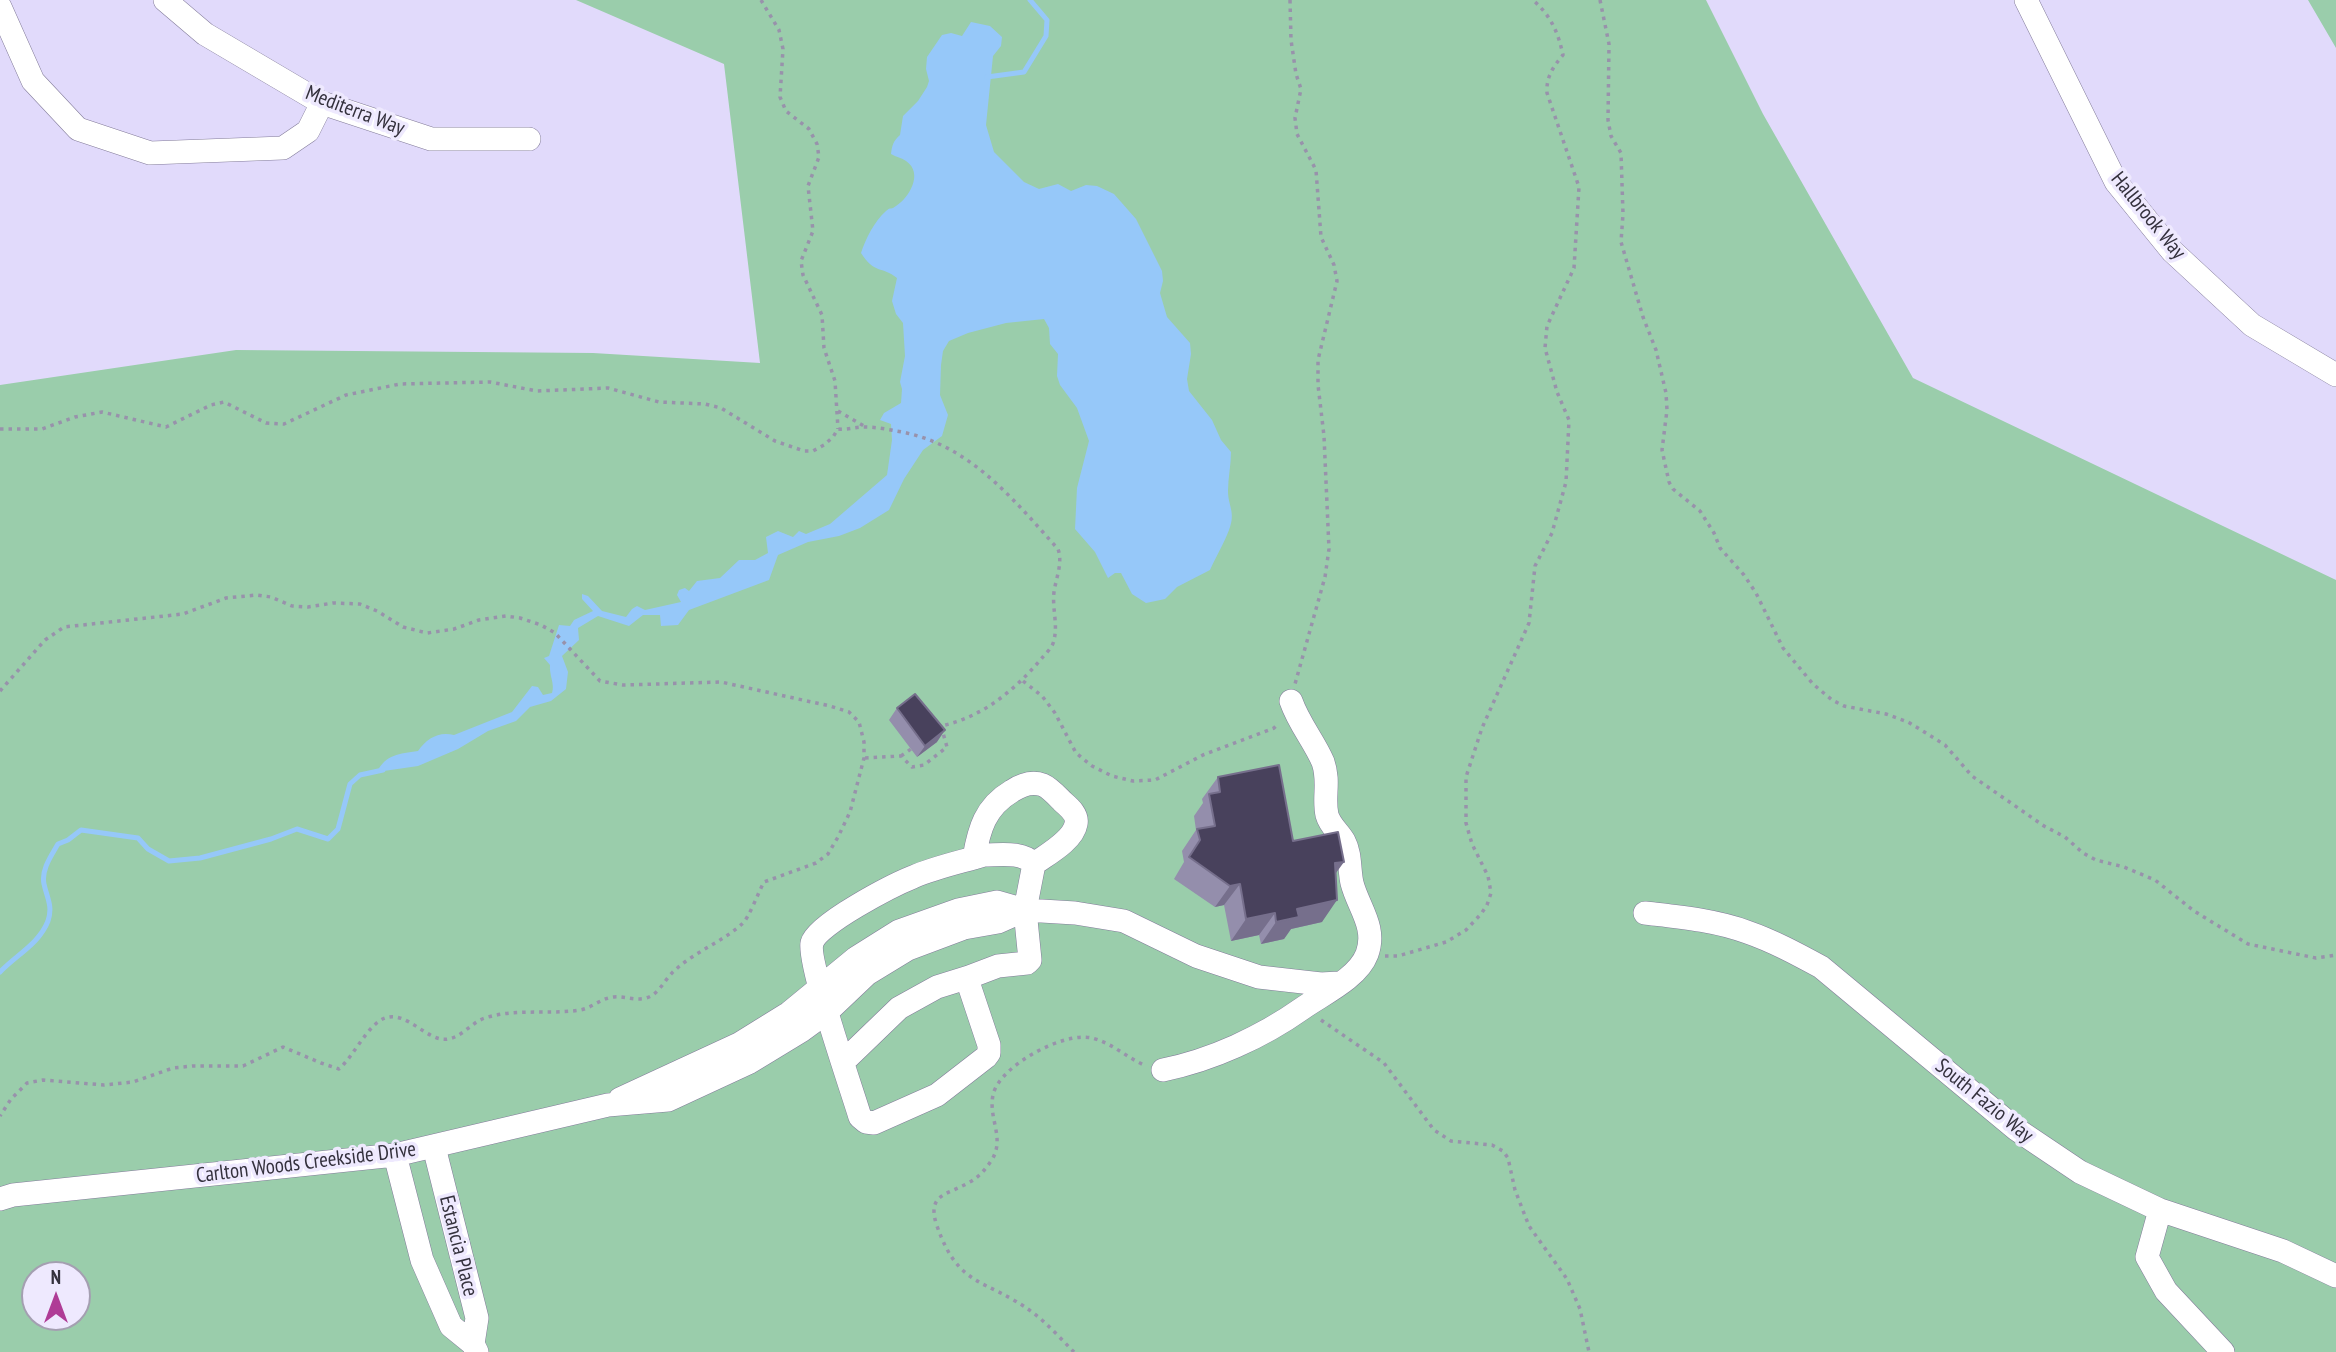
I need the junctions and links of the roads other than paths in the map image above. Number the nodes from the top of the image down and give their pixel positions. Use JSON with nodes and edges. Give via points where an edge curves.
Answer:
{"nodes":[{"id":1,"x":165,"y":0,"type":"edge"},
{"id":2,"x":2026,"y":0,"type":"edge"},
{"id":3,"x":0,"y":7,"type":"edge"},
{"id":4,"x":322,"y":103,"type":"junction"},
{"id":5,"x":529,"y":139,"type":"dead end"},
{"id":6,"x":2336,"y":375,"type":"edge"},
{"id":7,"x":1291,"y":701,"type":"road end"},
{"id":8,"x":974,"y":858,"type":"junction"},
{"id":9,"x":1034,"y":864,"type":"junction"},
{"id":10,"x":1025,"y":910,"type":"junction"},
{"id":11,"x":1645,"y":914,"type":"dead end"},
{"id":12,"x":970,"y":977,"type":"junction"},
{"id":13,"x":1339,"y":983,"type":"junction"},
{"id":14,"x":821,"y":987,"type":"junction"},
{"id":15,"x":827,"y":1012,"type":"junction"},
{"id":16,"x":843,"y":1062,"type":"junction"},
{"id":17,"x":1163,"y":1070,"type":"road end"},
{"id":18,"x":608,"y":1105,"type":"junction"},
{"id":19,"x":434,"y":1147,"type":"junction"},
{"id":20,"x":394,"y":1155,"type":"junction"},
{"id":21,"x":0,"y":1199,"type":"edge"},
{"id":22,"x":2160,"y":1210,"type":"junction"},
{"id":23,"x":2336,"y":1276,"type":"edge"},
{"id":24,"x":475,"y":1348,"type":"edge"},
{"id":25,"x":2223,"y":1352,"type":"edge"}],
"edges":[{"from":1,"to":4,"type":"street","name":"Mediterra Way","via":[[205,34]]},
{"from":2,"to":6,"type":"street","name":"Hallbrook Way","via":[[2116,182],[2172,251],[2252,325]]},
{"from":3,"to":4,"type":"street","via":[[33,81],[78,129],[149,153],[283,148],[308,131]]},
{"from":4,"to":5,"type":"street","name":"Mediterra Way","via":[[431,139]]},
{"from":7,"to":13,"type":"street","via":[[1326,773],[1328,818],[1345,842],[1368,925],[1368,951]]},
{"from":8,"to":9,"type":"street","via":[[1011,855]]},
{"from":8,"to":9,"type":"street","via":[[979,829],[989,810],[1002,796],[1035,783],[1070,808],[1076,823],[1070,836]]},
{"from":8,"to":14,"type":"street","via":[[912,877],[818,932],[811,944]]},
{"from":9,"to":10,"type":"street"},
{"from":10,"to":12,"type":"street","via":[[1030,960]]},
{"from":10,"to":13,"type":"street","name":"Carlton Woods Creekside Drive","via":[[1124,921],[1196,956],[1259,977]]},
{"from":10,"to":14,"type":"street","name":"Carlton Woods Creekside Drive","via":[[997,902],[899,931]]},
{"from":10,"to":15,"type":"street","name":"Carlton Woods Creekside Drive","via":[[908,949],[867,974]]},
{"from":11,"to":22,"type":"street","name":"South Fazio Way","via":[[1702,920],[1745,931],[1821,967],[2016,1129],[2080,1172]]},
{"from":12,"to":16,"type":"street","via":[[937,987],[899,1009]]},
{"from":12,"to":16,"type":"street","via":[[989,1053],[937,1095],[874,1123],[866,1122],[860,1117]]},
{"from":13,"to":17,"type":"street","via":[[1249,1040]]},
{"from":14,"to":15,"type":"street"},
{"from":14,"to":18,"type":"street","name":"Carlton Woods Creekside Drive","via":[[739,1044]]},
{"from":15,"to":16,"type":"street"},
{"from":15,"to":18,"type":"street","name":"Carlton Woods Creekside Drive","via":[[750,1062],[668,1100]]},
{"from":18,"to":19,"type":"street","name":"Carlton Woods Creekside Drive"},
{"from":19,"to":20,"type":"street","name":"Carlton Woods Creekside Drive"},
{"from":19,"to":24,"type":"street","name":"Estancia Place","via":[[477,1318]]},
{"from":20,"to":21,"type":"street","name":"Carlton Woods Creekside Drive"},
{"from":20,"to":24,"type":"street","name":"Estancia Place","via":[[422,1260],[451,1326]]},
{"from":22,"to":23,"type":"street","name":"South Fazio Way","via":[[2283,1251]]},
{"from":22,"to":25,"type":"street","via":[[2147,1256],[2166,1291]]}]}
